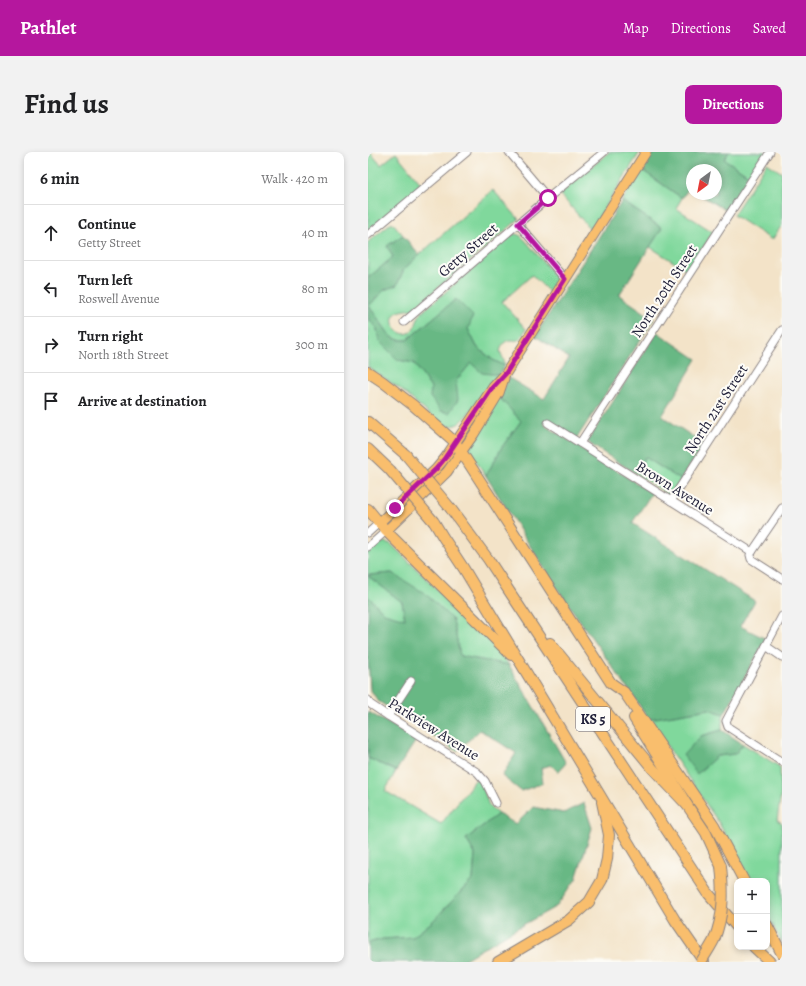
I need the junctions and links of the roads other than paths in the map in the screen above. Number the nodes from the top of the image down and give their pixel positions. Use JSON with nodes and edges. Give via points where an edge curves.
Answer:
{"nodes":[{"id":1,"x":467,"y":152,"type":"edge"},
{"id":2,"x":509,"y":152,"type":"edge"},
{"id":3,"x":604,"y":152,"type":"edge"},
{"id":4,"x":646,"y":152,"type":"edge"},
{"id":5,"x":770,"y":152,"type":"edge"},
{"id":6,"x":548,"y":198,"type":"junction"},
{"id":7,"x":518,"y":224,"type":"junction"},
{"id":8,"x":368,"y":235,"type":"edge"},
{"id":9,"x":565,"y":279,"type":"junction"},
{"id":10,"x":404,"y":322,"type":"dead end"},
{"id":11,"x":782,"y":330,"type":"edge"},
{"id":12,"x":368,"y":372,"type":"edge"},
{"id":13,"x":506,"y":373,"type":"junction"},
{"id":14,"x":368,"y":422,"type":"edge"},
{"id":15,"x":548,"y":424,"type":"dead end"},
{"id":16,"x":455,"y":442,"type":"junction"},
{"id":17,"x":580,"y":443,"type":"junction"},
{"id":18,"x":368,"y":449,"type":"edge"},
{"id":19,"x":462,"y":452,"type":"junction"},
{"id":20,"x":671,"y":501,"type":"junction"},
{"id":21,"x":368,"y":510,"type":"edge"},
{"id":22,"x":781,"y":511,"type":"edge"},
{"id":23,"x":379,"y":523,"type":"junction"},
{"id":24,"x":386,"y":531,"type":"junction"},
{"id":25,"x":368,"y":534,"type":"edge"},
{"id":26,"x":368,"y":547,"type":"edge"},
{"id":27,"x":752,"y":552,"type":"junction"},
{"id":28,"x":782,"y":579,"type":"edge"},
{"id":29,"x":516,"y":601,"type":"junction"},
{"id":30,"x":782,"y":616,"type":"edge"},
{"id":31,"x":766,"y":646,"type":"junction"},
{"id":32,"x":782,"y":657,"type":"edge"},
{"id":33,"x":523,"y":666,"type":"junction"},
{"id":34,"x":411,"y":681,"type":"dead end"},
{"id":35,"x":611,"y":683,"type":"junction"},
{"id":36,"x":368,"y":700,"type":"edge"},
{"id":37,"x":388,"y":716,"type":"junction"},
{"id":38,"x":782,"y":762,"type":"edge"},
{"id":39,"x":600,"y":794,"type":"junction"},
{"id":40,"x":496,"y":803,"type":"dead end"},
{"id":41,"x":686,"y":805,"type":"junction"},
{"id":42,"x":742,"y":878,"type":"edge"},
{"id":43,"x":734,"y":923,"type":"edge"},
{"id":44,"x":770,"y":931,"type":"edge"},
{"id":45,"x":757,"y":950,"type":"edge"},
{"id":46,"x":782,"y":954,"type":"edge"},
{"id":47,"x":498,"y":962,"type":"edge"},
{"id":48,"x":702,"y":962,"type":"edge"},
{"id":49,"x":770,"y":962,"type":"edge"}],
"edges":[{"from":1,"to":8,"type":"street"},
{"from":2,"to":6,"type":"street"},
{"from":3,"to":6,"type":"street","name":"Getty Street"},
{"from":4,"to":9,"type":"main road"},
{"from":5,"to":17,"type":"street","name":"North 20th Street"},
{"from":6,"to":7,"type":"street","name":"Getty Street"},
{"from":7,"to":9,"type":"street"},
{"from":7,"to":10,"type":"street","name":"Getty Street"},
{"from":9,"to":13,"type":"main road"},
{"from":11,"to":20,"type":"street","name":"North 21st Street"},
{"from":12,"to":16,"type":"highway","via":[[414,406]]},
{"from":13,"to":16,"type":"main road","via":[[493,387]]},
{"from":13,"to":19,"type":"main road","via":[[499,393]]},
{"from":14,"to":29,"type":"highway","number":"KS 5","bridge":true,"via":[[406,456],[451,509]]},
{"from":15,"to":17,"type":"street","name":"Brown Avenue"},
{"from":16,"to":19,"type":"highway"},
{"from":16,"to":23,"type":"main road","via":[[436,469]]},
{"from":17,"to":20,"type":"street","name":"Brown Avenue"},
{"from":18,"to":33,"type":"highway","number":"KS 5","bridge":true,"via":[[390,470],[434,522]]},
{"from":19,"to":24,"type":"main road","via":[[447,472]]},
{"from":19,"to":35,"type":"highway"},
{"from":20,"to":27,"type":"street","name":"Brown Avenue"},
{"from":21,"to":23,"type":"highway"},
{"from":22,"to":27,"type":"street"},
{"from":23,"to":24,"type":"highway"},
{"from":23,"to":25,"type":"street"},
{"from":24,"to":26,"type":"street"},
{"from":24,"to":33,"type":"highway"},
{"from":27,"to":28,"type":"street","name":"Brown Avenue","via":[[751,559]]},
{"from":29,"to":41,"type":"highway"},
{"from":29,"to":43,"type":"highway","number":"KS 5","via":[[708,893]]},
{"from":30,"to":31,"type":"street"},
{"from":31,"to":32,"type":"street"},
{"from":31,"to":38,"type":"street","via":[[726,721],[728,727]]},
{"from":33,"to":39,"type":"highway","number":"KS 5"},
{"from":34,"to":37,"type":"street"},
{"from":35,"to":41,"type":"highway"},
{"from":35,"to":42,"type":"highway","via":[[624,692],[714,825]]},
{"from":36,"to":37,"type":"street","name":"Parkview Avenue"},
{"from":37,"to":40,"type":"street","name":"Parkview Avenue","via":[[478,772]]},
{"from":39,"to":47,"type":"highway","via":[[609,835],[607,859],[602,880],[596,891],[589,902],[569,920]]},
{"from":39,"to":48,"type":"highway","number":"KS 5"},
{"from":41,"to":48,"type":"highway","bridge":true,"via":[[706,833],[721,866],[723,901],[720,922]]},
{"from":44,"to":46,"type":"highway"},
{"from":45,"to":49,"type":"highway"}]}
